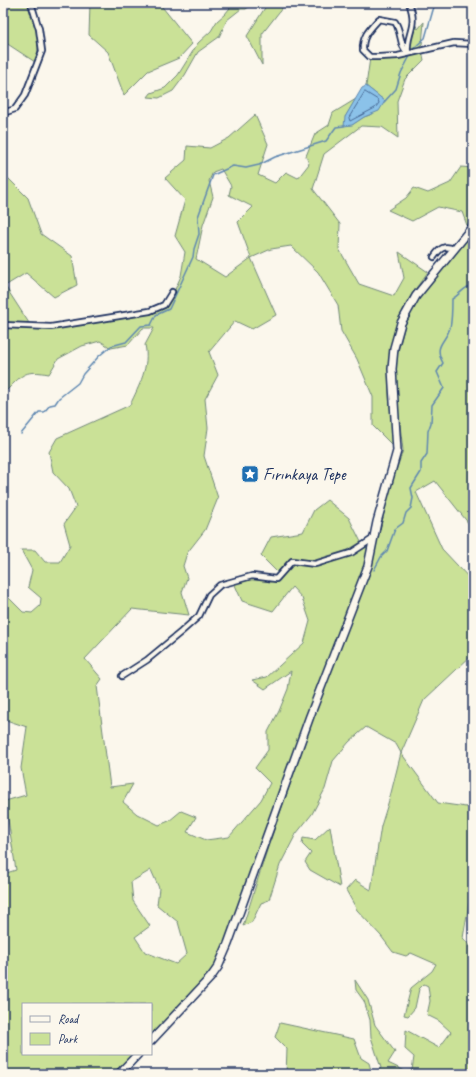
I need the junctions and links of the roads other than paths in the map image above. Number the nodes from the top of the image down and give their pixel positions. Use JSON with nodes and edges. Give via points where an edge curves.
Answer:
{"nodes":[{"id":1,"x":31,"y":3,"type":"edge"},
{"id":2,"x":409,"y":3,"type":"edge"},
{"id":3,"x":473,"y":44,"type":"edge"},
{"id":4,"x":408,"y":53,"type":"junction"},
{"id":5,"x":3,"y":113,"type":"edge"},
{"id":6,"x":473,"y":226,"type":"edge"},
{"id":7,"x":454,"y":249,"type":"junction"},
{"id":8,"x":434,"y":257,"type":"dead end"},
{"id":9,"x":172,"y":292,"type":"dead end"},
{"id":10,"x":3,"y":325,"type":"edge"},
{"id":11,"x":374,"y":538,"type":"junction"},
{"id":12,"x":122,"y":676,"type":"dead end"},
{"id":13,"x":152,"y":1040,"type":"edge"},
{"id":14,"x":137,"y":1055,"type":"edge"},
{"id":15,"x":119,"y":1074,"type":"edge"}],
"edges":[{"from":1,"to":5,"type":"street","via":[[42,51],[25,95],[15,108]]},
{"from":2,"to":4,"type":"street","via":[[414,22],[412,34],[406,44]]},
{"from":3,"to":4,"type":"street","via":[[454,43]]},
{"from":4,"to":4,"type":"street","via":[[402,48],[399,29],[395,22],[379,19],[362,42],[363,50],[370,57]]},
{"from":6,"to":7,"type":"street"},
{"from":7,"to":8,"type":"street","via":[[446,246]]},
{"from":7,"to":11,"type":"street","via":[[416,296],[398,334],[392,369],[398,448]]},
{"from":9,"to":10,"type":"street","via":[[164,305],[150,311],[51,328]]},
{"from":11,"to":12,"type":"street","via":[[351,553],[315,564],[292,561],[276,579],[252,576],[220,585],[209,596],[199,616],[147,660]]},
{"from":11,"to":13,"type":"street","via":[[368,566],[310,716],[223,956],[211,977]]},
{"from":14,"to":15,"type":"street"}]}
